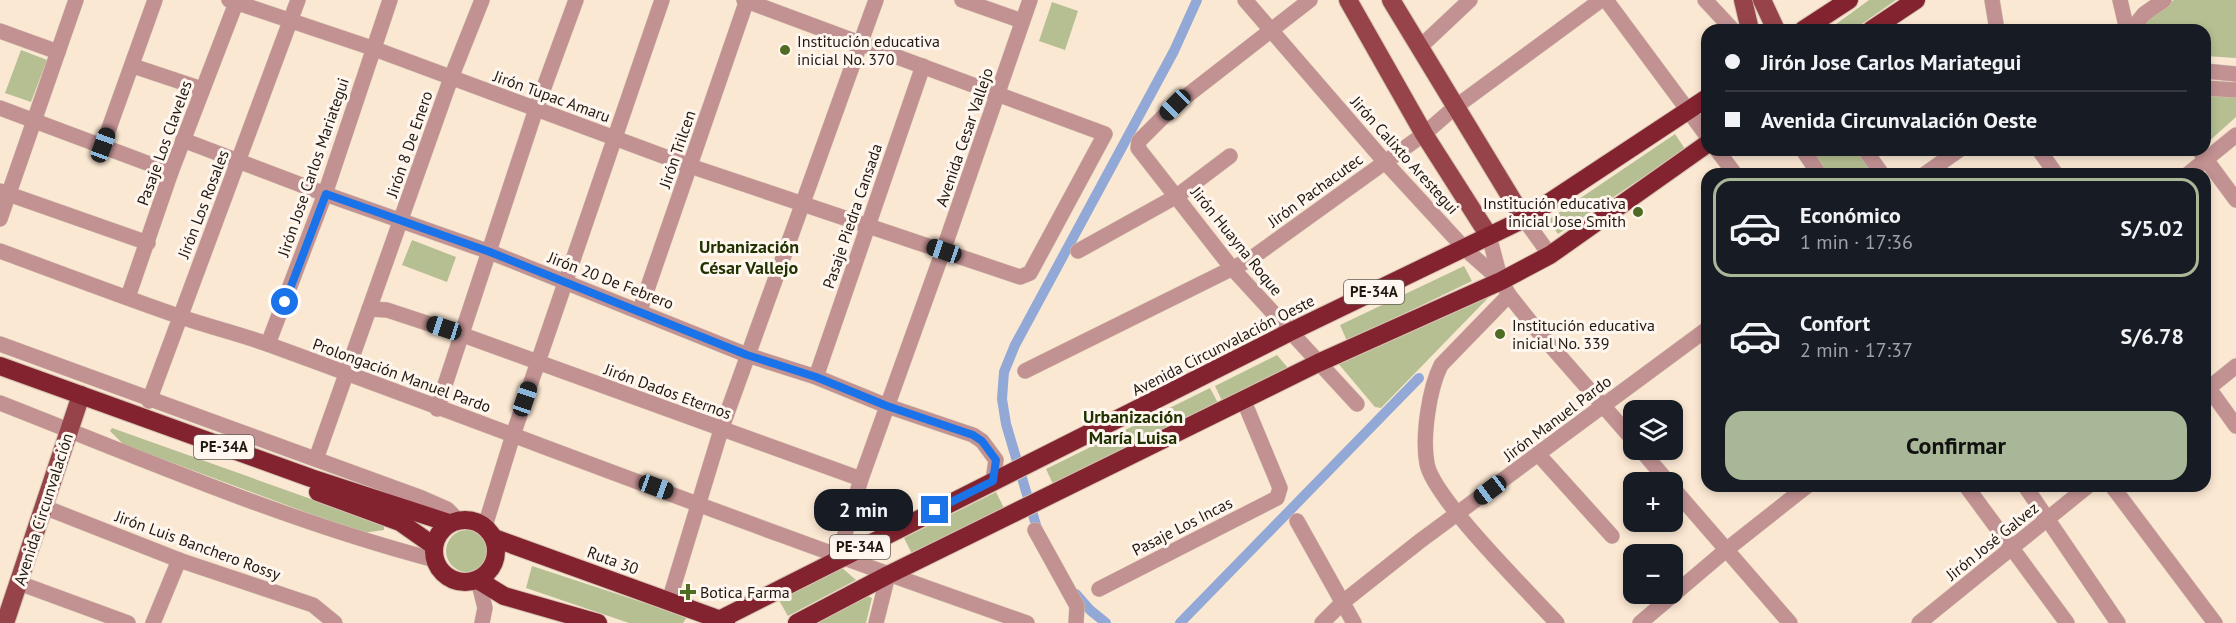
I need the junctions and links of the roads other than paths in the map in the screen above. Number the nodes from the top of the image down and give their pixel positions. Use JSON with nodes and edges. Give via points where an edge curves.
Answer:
{"nodes":[{"id":1,"x":76,"y":0,"type":"edge"},
{"id":2,"x":155,"y":0,"type":"edge"},
{"id":3,"x":298,"y":0,"type":"edge"},
{"id":4,"x":390,"y":0,"type":"edge"},
{"id":5,"x":482,"y":0,"type":"edge"},
{"id":6,"x":576,"y":0,"type":"edge"},
{"id":7,"x":662,"y":0,"type":"edge"},
{"id":8,"x":746,"y":0,"type":"edge"},
{"id":9,"x":876,"y":0,"type":"edge"},
{"id":10,"x":962,"y":0,"type":"edge"},
{"id":11,"x":1030,"y":0,"type":"edge"},
{"id":12,"x":1245,"y":0,"type":"edge"},
{"id":13,"x":1310,"y":0,"type":"edge"},
{"id":14,"x":1348,"y":0,"type":"edge"},
{"id":15,"x":1391,"y":0,"type":"edge"},
{"id":16,"x":1470,"y":0,"type":"edge"},
{"id":17,"x":1601,"y":0,"type":"edge"},
{"id":18,"x":1606,"y":0,"type":"edge"},
{"id":19,"x":1705,"y":0,"type":"edge"},
{"id":20,"x":1743,"y":0,"type":"edge"},
{"id":21,"x":1762,"y":0,"type":"edge"},
{"id":22,"x":1849,"y":0,"type":"edge"},
{"id":23,"x":1916,"y":0,"type":"edge"},
{"id":24,"x":1992,"y":0,"type":"edge"},
{"id":25,"x":2120,"y":0,"type":"edge"},
{"id":26,"x":2164,"y":0,"type":"edge"},
{"id":27,"x":232,"y":1,"type":"edge"},
{"id":28,"x":290,"y":20,"type":"junction"},
{"id":29,"x":1022,"y":21,"type":"junction"},
{"id":30,"x":1727,"y":24,"type":"edge"},
{"id":31,"x":1749,"y":24,"type":"edge"},
{"id":32,"x":1773,"y":24,"type":"edge"},
{"id":33,"x":1812,"y":24,"type":"edge"},
{"id":34,"x":1880,"y":24,"type":"edge"},
{"id":35,"x":1996,"y":24,"type":"edge"},
{"id":36,"x":2127,"y":24,"type":"edge"},
{"id":37,"x":2135,"y":24,"type":"edge"},
{"id":38,"x":1272,"y":29,"type":"junction"},
{"id":39,"x":0,"y":31,"type":"edge"},
{"id":40,"x":862,"y":44,"type":"junction"},
{"id":41,"x":372,"y":48,"type":"junction"},
{"id":42,"x":1419,"y":48,"type":"junction"},
{"id":43,"x":58,"y":52,"type":"junction"},
{"id":44,"x":133,"y":66,"type":"junction"},
{"id":45,"x":922,"y":66,"type":"junction"},
{"id":46,"x":2211,"y":72,"type":"edge"},
{"id":47,"x":2236,"y":74,"type":"edge"},
{"id":48,"x":451,"y":78,"type":"junction"},
{"id":49,"x":2211,"y":88,"type":"edge"},
{"id":50,"x":202,"y":89,"type":"junction"},
{"id":51,"x":2236,"y":90,"type":"edge"},
{"id":52,"x":998,"y":94,"type":"junction"},
{"id":53,"x":1701,"y":102,"type":"edge"},
{"id":54,"x":0,"y":108,"type":"edge"},
{"id":55,"x":1454,"y":108,"type":"junction"},
{"id":56,"x":536,"y":109,"type":"junction"},
{"id":57,"x":1688,"y":110,"type":"junction"},
{"id":58,"x":34,"y":121,"type":"junction"},
{"id":59,"x":1701,"y":128,"type":"edge"},
{"id":60,"x":1424,"y":134,"type":"junction"},
{"id":61,"x":2236,"y":135,"type":"edge"},
{"id":62,"x":614,"y":138,"type":"junction"},
{"id":63,"x":183,"y":140,"type":"junction"},
{"id":64,"x":103,"y":145,"type":"junction"},
{"id":65,"x":1701,"y":148,"type":"edge"},
{"id":66,"x":2211,"y":150,"type":"edge"},
{"id":67,"x":1230,"y":156,"type":"dead end"},
{"id":68,"x":1950,"y":156,"type":"edge"},
{"id":69,"x":2202,"y":156,"type":"edge"},
{"id":70,"x":2204,"y":156,"type":"edge"},
{"id":71,"x":239,"y":161,"type":"junction"},
{"id":72,"x":1385,"y":162,"type":"junction"},
{"id":73,"x":690,"y":166,"type":"junction"},
{"id":74,"x":1934,"y":168,"type":"edge"},
{"id":75,"x":2193,"y":168,"type":"edge"},
{"id":76,"x":171,"y":172,"type":"junction"},
{"id":77,"x":4,"y":193,"type":"edge"},
{"id":78,"x":326,"y":194,"type":"junction"},
{"id":79,"x":1177,"y":196,"type":"junction"},
{"id":80,"x":2236,"y":200,"type":"edge"},
{"id":81,"x":803,"y":204,"type":"junction"},
{"id":82,"x":0,"y":219,"type":"edge"},
{"id":83,"x":1524,"y":219,"type":"junction"},
{"id":84,"x":401,"y":220,"type":"junction"},
{"id":85,"x":867,"y":225,"type":"junction"},
{"id":86,"x":1489,"y":236,"type":"junction"},
{"id":87,"x":148,"y":243,"type":"junction"},
{"id":88,"x":1465,"y":249,"type":"junction"},
{"id":89,"x":0,"y":251,"type":"edge"},
{"id":90,"x":944,"y":251,"type":"junction"},
{"id":91,"x":1078,"y":251,"type":"dead end"},
{"id":92,"x":490,"y":252,"type":"junction"},
{"id":93,"x":1550,"y":255,"type":"junction"},
{"id":94,"x":1231,"y":267,"type":"junction"},
{"id":95,"x":566,"y":283,"type":"junction"},
{"id":96,"x":1505,"y":288,"type":"junction"},
{"id":97,"x":128,"y":297,"type":"junction"},
{"id":98,"x":369,"y":309,"type":"junction"},
{"id":99,"x":640,"y":310,"type":"junction"},
{"id":100,"x":179,"y":316,"type":"junction"},
{"id":101,"x":1290,"y":332,"type":"junction"},
{"id":102,"x":1701,"y":333,"type":"edge"},
{"id":103,"x":463,"y":335,"type":"junction"},
{"id":104,"x":0,"y":344,"type":"edge"},
{"id":105,"x":268,"y":344,"type":"junction"},
{"id":106,"x":747,"y":355,"type":"junction"},
{"id":107,"x":538,"y":362,"type":"junction"},
{"id":108,"x":1318,"y":363,"type":"junction"},
{"id":109,"x":0,"y":366,"type":"edge"},
{"id":110,"x":2236,"y":366,"type":"edge"},
{"id":111,"x":1025,"y":371,"type":"dead end"},
{"id":112,"x":345,"y":374,"type":"junction"},
{"id":113,"x":0,"y":377,"type":"edge"},
{"id":114,"x":816,"y":377,"type":"junction"},
{"id":115,"x":2211,"y":384,"type":"edge"},
{"id":116,"x":2211,"y":394,"type":"edge"},
{"id":117,"x":1243,"y":399,"type":"junction"},
{"id":118,"x":79,"y":400,"type":"junction"},
{"id":119,"x":149,"y":401,"type":"junction"},
{"id":120,"x":0,"y":403,"type":"edge"},
{"id":121,"x":1357,"y":404,"type":"dead end"},
{"id":122,"x":887,"y":406,"type":"junction"},
{"id":123,"x":1604,"y":406,"type":"junction"},
{"id":124,"x":437,"y":409,"type":"junction"},
{"id":125,"x":2236,"y":426,"type":"edge"},
{"id":126,"x":1623,"y":428,"type":"edge"},
{"id":127,"x":69,"y":430,"type":"junction"},
{"id":128,"x":721,"y":430,"type":"junction"},
{"id":129,"x":513,"y":435,"type":"junction"},
{"id":130,"x":1538,"y":454,"type":"junction"},
{"id":131,"x":316,"y":459,"type":"junction"},
{"id":132,"x":1649,"y":460,"type":"edge"},
{"id":133,"x":1660,"y":472,"type":"edge"},
{"id":134,"x":861,"y":479,"type":"junction"},
{"id":135,"x":998,"y":479,"type":"junction"},
{"id":136,"x":1799,"y":492,"type":"edge"},
{"id":137,"x":1970,"y":492,"type":"edge"},
{"id":138,"x":2029,"y":492,"type":"edge"},
{"id":139,"x":2081,"y":492,"type":"edge"},
{"id":140,"x":2117,"y":492,"type":"edge"},
{"id":141,"x":1683,"y":500,"type":"edge"},
{"id":142,"x":697,"y":501,"type":"junction"},
{"id":143,"x":44,"y":507,"type":"junction"},
{"id":144,"x":1458,"y":514,"type":"junction"},
{"id":145,"x":2048,"y":519,"type":"junction"},
{"id":146,"x":1297,"y":521,"type":"dead end"},
{"id":147,"x":453,"y":522,"type":"junction"},
{"id":148,"x":1035,"y":530,"type":"dead end"},
{"id":149,"x":490,"y":532,"type":"junction"},
{"id":150,"x":1612,"y":536,"type":"dead end"},
{"id":151,"x":2012,"y":548,"type":"junction"},
{"id":152,"x":1726,"y":550,"type":"junction"},
{"id":153,"x":434,"y":553,"type":"junction"},
{"id":154,"x":838,"y":558,"type":"junction"},
{"id":155,"x":179,"y":560,"type":"junction"},
{"id":156,"x":888,"y":575,"type":"junction"},
{"id":157,"x":478,"y":580,"type":"junction"},
{"id":158,"x":19,"y":583,"type":"junction"},
{"id":159,"x":1099,"y":589,"type":"dead end"},
{"id":160,"x":669,"y":600,"type":"junction"},
{"id":161,"x":1342,"y":602,"type":"junction"},
{"id":162,"x":720,"y":622,"type":"edge"},
{"id":163,"x":5,"y":623,"type":"edge"},
{"id":164,"x":128,"y":623,"type":"edge"},
{"id":165,"x":153,"y":623,"type":"edge"},
{"id":166,"x":335,"y":623,"type":"edge"},
{"id":167,"x":482,"y":623,"type":"edge"},
{"id":168,"x":598,"y":623,"type":"edge"},
{"id":169,"x":797,"y":623,"type":"edge"},
{"id":170,"x":876,"y":623,"type":"edge"},
{"id":171,"x":1027,"y":623,"type":"edge"},
{"id":172,"x":1077,"y":623,"type":"edge"},
{"id":173,"x":1322,"y":623,"type":"edge"},
{"id":174,"x":1354,"y":623,"type":"edge"},
{"id":175,"x":1557,"y":623,"type":"edge"},
{"id":176,"x":1640,"y":623,"type":"edge"},
{"id":177,"x":1790,"y":623,"type":"edge"},
{"id":178,"x":1919,"y":623,"type":"edge"},
{"id":179,"x":2067,"y":623,"type":"edge"},
{"id":180,"x":2118,"y":623,"type":"edge"},
{"id":181,"x":2215,"y":623,"type":"edge"}],
"edges":[{"from":1,"to":43,"type":"street"},
{"from":2,"to":44,"type":"street"},
{"from":3,"to":28,"type":"street","name":"Jirón Los Rosales"},
{"from":4,"to":41,"type":"street","name":"Jirón Jose Carlos Mariategui"},
{"from":5,"to":48,"type":"street","name":"Jirón 8 De Enero"},
{"from":6,"to":56,"type":"street"},
{"from":7,"to":62,"type":"street"},
{"from":8,"to":40,"type":"street"},
{"from":8,"to":73,"type":"street","name":"Jirón Trilcen"},
{"from":9,"to":40,"type":"street"},
{"from":10,"to":29,"type":"street"},
{"from":11,"to":29,"type":"street","name":"Avenida Cesar Vallejo"},
{"from":12,"to":38,"type":"street","name":"Jirón Calixto Arestegui"},
{"from":13,"to":38,"type":"street"},
{"from":14,"to":60,"type":"main road"},
{"from":15,"to":42,"type":"main road"},
{"from":16,"to":42,"type":"street"},
{"from":17,"to":55,"type":"street","name":"Jirón Pachacutec"},
{"from":18,"to":57,"type":"street"},
{"from":19,"to":30,"type":"street"},
{"from":20,"to":31,"type":"main road"},
{"from":21,"to":32,"type":"main road"},
{"from":22,"to":33,"type":"highway"},
{"from":23,"to":34,"type":"highway"},
{"from":24,"to":35,"type":"street"},
{"from":25,"to":36,"type":"street"},
{"from":26,"to":37,"type":"street"},
{"from":27,"to":28,"type":"street","name":"Jirón Tupac Amaru"},
{"from":27,"to":50,"type":"street","name":"Pasaje Los Claveles"},
{"from":28,"to":41,"type":"street","name":"Jirón Tupac Amaru"},
{"from":28,"to":71,"type":"street","name":"Jirón Los Rosales"},
{"from":29,"to":52,"type":"street","name":"Avenida Cesar Vallejo"},
{"from":38,"to":72,"type":"street","name":"Jirón Calixto Arestegui"},
{"from":38,"to":79,"type":"street","name":"Jirón Huayna Roque","via":[[1175,105],[1139,141],[1139,152]]},
{"from":39,"to":43,"type":"street"},
{"from":40,"to":45,"type":"street"},
{"from":40,"to":81,"type":"street"},
{"from":41,"to":48,"type":"street","name":"Jirón Tupac Amaru"},
{"from":41,"to":78,"type":"street","name":"Jirón Jose Carlos Mariategui"},
{"from":42,"to":55,"type":"main road"},
{"from":43,"to":58,"type":"street"},
{"from":44,"to":50,"type":"street"},
{"from":44,"to":64,"type":"street"},
{"from":45,"to":52,"type":"street"},
{"from":45,"to":85,"type":"street","name":"Pasaje Piedra Cansada"},
{"from":46,"to":47,"type":"street"},
{"from":48,"to":56,"type":"street","name":"Jirón Tupac Amaru"},
{"from":48,"to":84,"type":"street","name":"Jirón 8 De Enero"},
{"from":49,"to":51,"type":"street"},
{"from":50,"to":63,"type":"street","name":"Pasaje Los Claveles"},
{"from":52,"to":90,"type":"street","name":"Avenida Cesar Vallejo"},
{"from":52,"to":90,"type":"street","name":"Jirón Tupac Amaru","via":[[1105,134],[1030,273],[1020,277]]},
{"from":53,"to":57,"type":"highway","name":"Avenida Circunvalación Oeste","number":"PE-34A"},
{"from":54,"to":58,"type":"street"},
{"from":55,"to":60,"type":"street","name":"Jirón Pachacutec"},
{"from":55,"to":83,"type":"main road"},
{"from":56,"to":62,"type":"street","name":"Jirón Tupac Amaru"},
{"from":56,"to":92,"type":"street"},
{"from":57,"to":59,"type":"street"},
{"from":57,"to":83,"type":"highway","name":"Avenida Circunvalación Oeste","number":"PE-34A"},
{"from":58,"to":64,"type":"street"},
{"from":58,"to":77,"type":"street"},
{"from":60,"to":72,"type":"street","name":"Jirón Pachacutec"},
{"from":60,"to":86,"type":"main road"},
{"from":61,"to":66,"type":"street"},
{"from":62,"to":73,"type":"street","name":"Jirón Tupac Amaru"},
{"from":62,"to":95,"type":"street"},
{"from":63,"to":71,"type":"street","name":"Jirón 20 De Febrero"},
{"from":63,"to":76,"type":"street","name":"Pasaje Los Claveles"},
{"from":64,"to":76,"type":"street"},
{"from":65,"to":93,"type":"highway","number":"PE-34A"},
{"from":67,"to":79,"type":"street"},
{"from":68,"to":74,"type":"street"},
{"from":69,"to":75,"type":"street"},
{"from":70,"to":80,"type":"street"},
{"from":71,"to":78,"type":"street","name":"Jirón 20 De Febrero"},
{"from":71,"to":100,"type":"street","name":"Jirón Los Rosales"},
{"from":72,"to":88,"type":"street","name":"Jirón Calixto Arestegui"},
{"from":72,"to":94,"type":"street","name":"Jirón Pachacutec","via":[[1249,260]]},
{"from":73,"to":81,"type":"street","name":"Jirón Tupac Amaru"},
{"from":73,"to":99,"type":"street","name":"Jirón Trilcen"},
{"from":76,"to":87,"type":"street","name":"Pasaje Los Claveles"},
{"from":77,"to":82,"type":"street"},
{"from":77,"to":87,"type":"street"},
{"from":78,"to":84,"type":"street","name":"Jirón 20 De Febrero"},
{"from":78,"to":105,"type":"street","name":"Jirón Jose Carlos Mariategui"},
{"from":79,"to":91,"type":"street"},
{"from":79,"to":94,"type":"street","name":"Jirón Huayna Roque"},
{"from":81,"to":85,"type":"street","name":"Jirón Tupac Amaru"},
{"from":81,"to":106,"type":"street"},
{"from":83,"to":86,"type":"highway","name":"Avenida Circunvalación Oeste","number":"PE-34A"},
{"from":83,"to":93,"type":"street"},
{"from":84,"to":92,"type":"street","name":"Jirón 20 De Febrero"},
{"from":84,"to":98,"type":"street","name":"Jirón 8 De Enero"},
{"from":85,"to":90,"type":"street","name":"Jirón Tupac Amaru"},
{"from":85,"to":114,"type":"street","name":"Pasaje Piedra Cansada"},
{"from":86,"to":88,"type":"highway","name":"Avenida Circunvalación Oeste","number":"PE-34A"},
{"from":86,"to":96,"type":"street"},
{"from":87,"to":97,"type":"street","name":"Pasaje Los Claveles"},
{"from":88,"to":96,"type":"street","name":"Jirón Calixto Arestegui"},
{"from":88,"to":101,"type":"highway","name":"Avenida Circunvalación Oeste","number":"PE-34A"},
{"from":89,"to":97,"type":"street","name":"Prolongación Manuel Pardo"},
{"from":90,"to":122,"type":"street","name":"Avenida Cesar Vallejo"},
{"from":92,"to":95,"type":"street","name":"Jirón 20 De Febrero"},
{"from":92,"to":103,"type":"street"},
{"from":93,"to":96,"type":"highway","number":"PE-34A"},
{"from":94,"to":101,"type":"street","name":"Jirón Huayna Roque"},
{"from":94,"to":111,"type":"street","name":"Jirón Pachacutec"},
{"from":95,"to":99,"type":"street","name":"Jirón 20 De Febrero"},
{"from":95,"to":107,"type":"street"},
{"from":96,"to":108,"type":"highway","number":"PE-34A"},
{"from":96,"to":123,"type":"street","name":"Jirón Calixto Arestegui"},
{"from":96,"to":144,"type":"street","via":[[1436,374],[1428,422],[1427,465]]},
{"from":97,"to":100,"type":"street","name":"Prolongación Manuel Pardo"},
{"from":98,"to":103,"type":"street","name":"Jirón Dados Eternos","via":[[387,310]]},
{"from":98,"to":112,"type":"street","name":"Jirón 8 De Enero"},
{"from":99,"to":106,"type":"street","name":"Jirón 20 De Febrero"},
{"from":100,"to":105,"type":"street","name":"Prolongación Manuel Pardo"},
{"from":100,"to":119,"type":"street","name":"Jirón Los Rosales"},
{"from":101,"to":108,"type":"street","name":"Jirón Huayna Roque"},
{"from":101,"to":135,"type":"highway","name":"Avenida Circunvalación Oeste","number":"PE-34A"},
{"from":102,"to":123,"type":"street","name":"Jirón Manuel Pardo"},
{"from":103,"to":107,"type":"street","name":"Jirón Dados Eternos"},
{"from":103,"to":124,"type":"street"},
{"from":104,"to":119,"type":"street"},
{"from":105,"to":112,"type":"street","name":"Prolongación Manuel Pardo"},
{"from":106,"to":114,"type":"street","name":"Jirón 20 De Febrero"},
{"from":106,"to":128,"type":"street"},
{"from":107,"to":128,"type":"street","name":"Jirón Dados Eternos"},
{"from":107,"to":129,"type":"street"},
{"from":108,"to":117,"type":"highway","number":"PE-34A"},
{"from":108,"to":121,"type":"street","name":"Jirón Huayna Roque"},
{"from":109,"to":118,"type":"highway","number":"PE-34A"},
{"from":110,"to":115,"type":"street"},
{"from":112,"to":124,"type":"street","name":"Prolongación Manuel Pardo"},
{"from":112,"to":131,"type":"street","name":"Jirón 8 De Enero"},
{"from":113,"to":118,"type":"highway","number":"PE-34A"},
{"from":114,"to":122,"type":"street","name":"Jirón 20 De Febrero"},
{"from":116,"to":125,"type":"street"},
{"from":117,"to":156,"type":"highway","number":"PE-34A"},
{"from":117,"to":159,"type":"street","name":"Pasaje Los Incas","via":[[1280,488],[1277,498]]},
{"from":118,"to":127,"type":"main road","name":"Avenida Circunvalación"},
{"from":118,"to":147,"type":"highway","number":"PE-34A"},
{"from":118,"to":153,"type":"highway","number":"PE-34A","via":[[400,522]]},
{"from":119,"to":131,"type":"street"},
{"from":120,"to":127,"type":"street"},
{"from":122,"to":134,"type":"street","name":"Avenida Cesar Vallejo"},
{"from":122,"to":135,"type":"street","name":"Jirón 20 De Febrero","via":[[973,435],[996,460]]},
{"from":123,"to":126,"type":"street","name":"Jirón Calixto Arestegui"},
{"from":123,"to":130,"type":"street","name":"Jirón Manuel Pardo"},
{"from":124,"to":129,"type":"street","name":"Prolongación Manuel Pardo"},
{"from":127,"to":143,"type":"main road","name":"Avenida Circunvalación"},
{"from":127,"to":153,"type":"street","via":[[362,540]]},
{"from":128,"to":134,"type":"street","name":"Jirón Dados Eternos"},
{"from":128,"to":142,"type":"street"},
{"from":129,"to":142,"type":"street","name":"Prolongación Manuel Pardo"},
{"from":129,"to":149,"type":"street"},
{"from":130,"to":144,"type":"street","name":"Jirón Manuel Pardo"},
{"from":130,"to":150,"type":"street"},
{"from":131,"to":147,"type":"street","via":[[447,509]]},
{"from":132,"to":133,"type":"street"},
{"from":134,"to":154,"type":"street","name":"Avenida Cesar Vallejo"},
{"from":135,"to":154,"type":"highway","name":"Avenida Circunvalación Oeste","number":"PE-34A"},
{"from":136,"to":152,"type":"street"},
{"from":137,"to":151,"type":"street"},
{"from":138,"to":145,"type":"street"},
{"from":139,"to":145,"type":"street","name":"Jirón José Galvez"},
{"from":140,"to":181,"type":"street"},
{"from":141,"to":152,"type":"street"},
{"from":142,"to":154,"type":"street","name":"Prolongación Manuel Pardo"},
{"from":142,"to":160,"type":"street"},
{"from":143,"to":155,"type":"street","name":"Jirón Luis Banchero Rossy"},
{"from":143,"to":158,"type":"main road","name":"Avenida Circunvalación"},
{"from":144,"to":161,"type":"street","name":"Jirón Manuel Pardo"},
{"from":144,"to":175,"type":"street"},
{"from":145,"to":151,"type":"street","name":"Jirón José Galvez"},
{"from":145,"to":180,"type":"street"},
{"from":146,"to":161,"type":"street"},
{"from":147,"to":149,"type":"highway","number":"PE-34A","via":[[472,520]]},
{"from":147,"to":153,"type":"highway","via":[[439,533]]},
{"from":148,"to":172,"type":"street","via":[[1077,606]]},
{"from":149,"to":157,"type":"highway","via":[[496,560]]},
{"from":149,"to":160,"type":"highway","name":"Ruta 30","number":"PE-34A"},
{"from":151,"to":178,"type":"street","name":"Jirón José Galvez"},
{"from":151,"to":179,"type":"street"},
{"from":152,"to":176,"type":"street"},
{"from":152,"to":177,"type":"street"},
{"from":153,"to":157,"type":"highway","number":"PE-34A","via":[[448,578],[463,583]]},
{"from":154,"to":156,"type":"street","name":"Prolongación Manuel Pardo"},
{"from":154,"to":162,"type":"highway","name":"Avenida Circunvalación Oeste","number":"PE-34A"},
{"from":155,"to":165,"type":"street"},
{"from":155,"to":166,"type":"street","name":"Jirón Luis Banchero Rossy","via":[[313,605]]},
{"from":156,"to":169,"type":"highway","number":"PE-34A"},
{"from":156,"to":170,"type":"street"},
{"from":156,"to":171,"type":"street","name":"Prolongación Manuel Pardo"},
{"from":157,"to":167,"type":"street","via":[[485,608]]},
{"from":157,"to":168,"type":"highway","number":"PE-34A","via":[[504,596]]},
{"from":158,"to":163,"type":"main road","name":"Avenida Circunvalación"},
{"from":158,"to":164,"type":"street"},
{"from":160,"to":162,"type":"highway","name":"Ruta 30","number":"PE-34A"},
{"from":161,"to":173,"type":"street"},
{"from":161,"to":174,"type":"street"}]}
